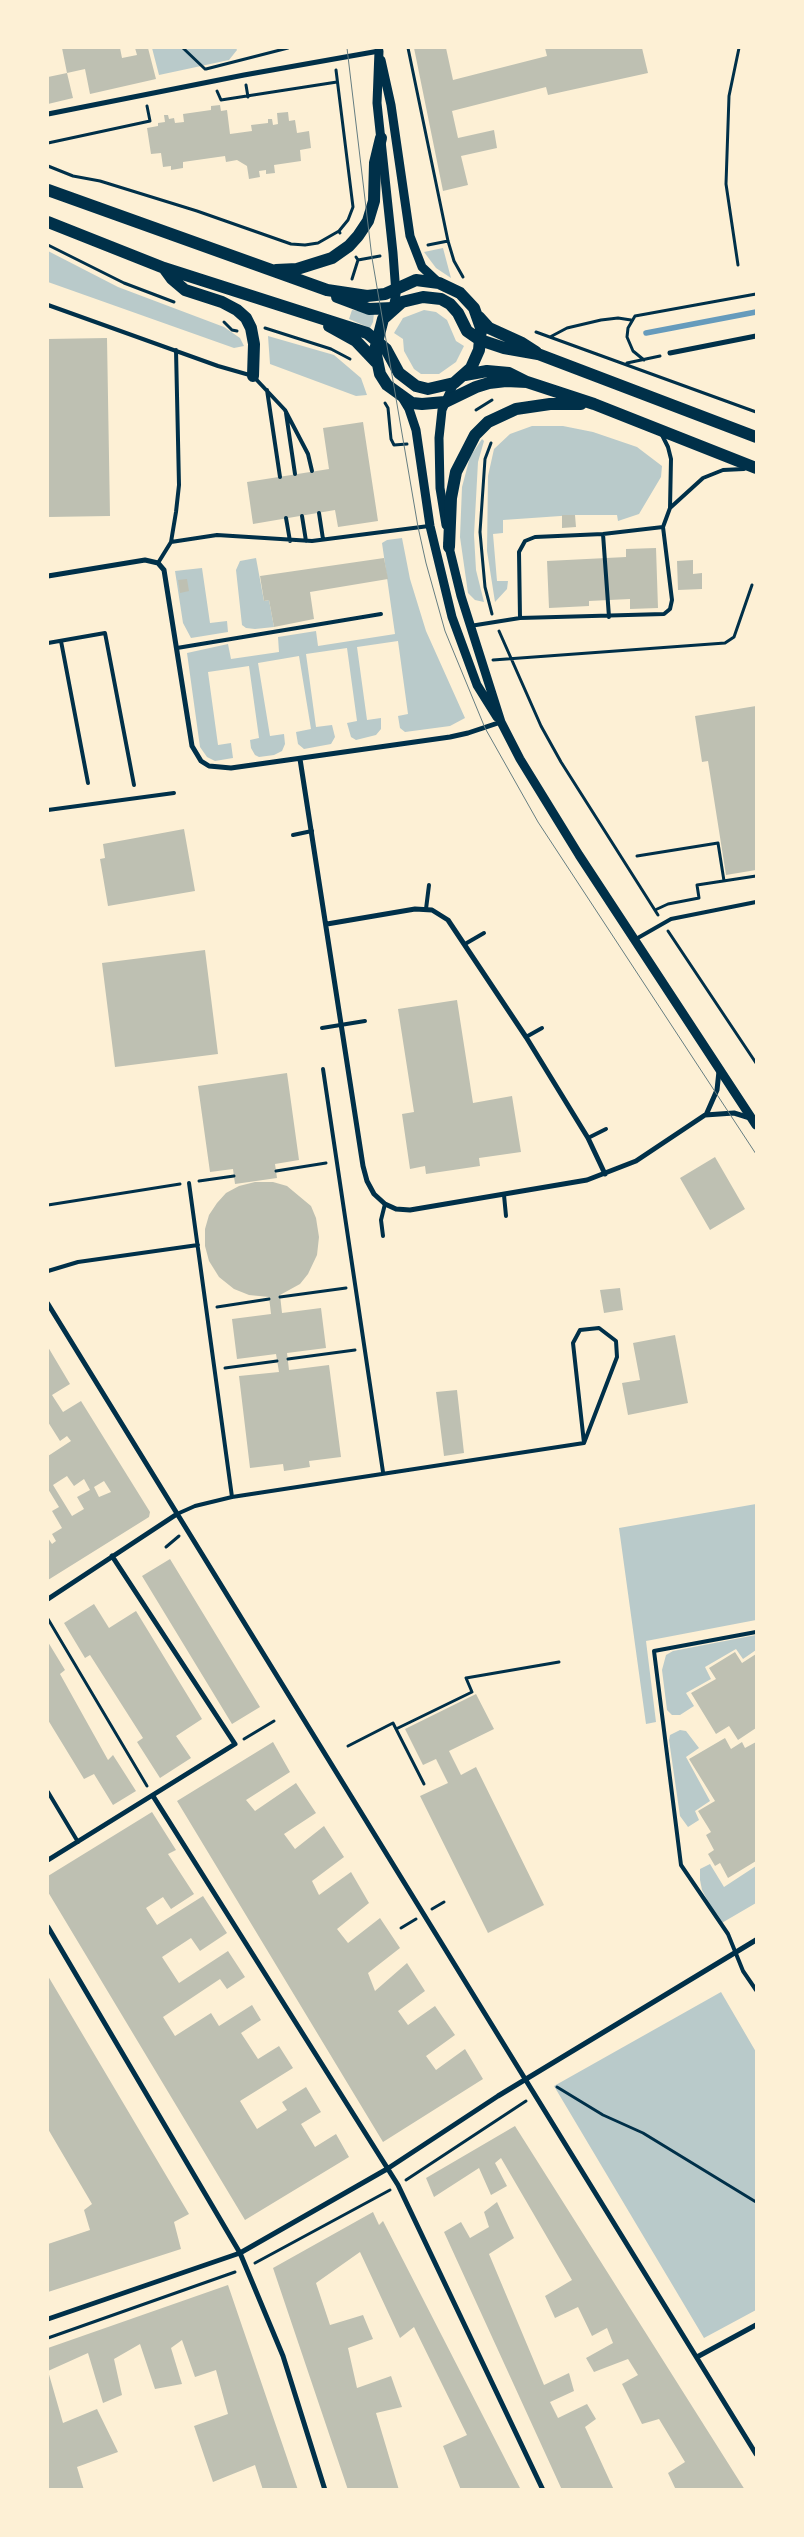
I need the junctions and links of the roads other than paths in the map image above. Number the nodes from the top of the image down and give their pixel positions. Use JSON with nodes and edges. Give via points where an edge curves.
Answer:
{"nodes":[{"id":1,"x":378,"y":49,"type":"edge"},
{"id":2,"x":48,"y":114,"type":"edge"},
{"id":3,"x":381,"y":138,"type":"junction"},
{"id":4,"x":48,"y":190,"type":"edge"},
{"id":5,"x":48,"y":222,"type":"edge"},
{"id":6,"x":164,"y":268,"type":"junction"},
{"id":7,"x":265,"y":269,"type":"junction"},
{"id":8,"x":439,"y":283,"type":"junction"},
{"id":9,"x":327,"y":290,"type":"junction"},
{"id":10,"x":396,"y":290,"type":"junction"},
{"id":11,"x":48,"y":305,"type":"edge"},
{"id":12,"x":393,"y":308,"type":"junction"},
{"id":13,"x":478,"y":317,"type":"junction"},
{"id":14,"x":321,"y":320,"type":"junction"},
{"id":15,"x":756,"y":336,"type":"edge"},
{"id":16,"x":376,"y":340,"type":"junction"},
{"id":17,"x":480,"y":340,"type":"junction"},
{"id":18,"x":176,"y":350,"type":"junction"},
{"id":19,"x":670,"y":353,"type":"road end"},
{"id":20,"x":538,"y":354,"type":"junction"},
{"id":21,"x":376,"y":362,"type":"junction"},
{"id":22,"x":465,"y":375,"type":"junction"},
{"id":23,"x":253,"y":376,"type":"junction"},
{"id":24,"x":528,"y":382,"type":"junction"},
{"id":25,"x":454,"y":383,"type":"junction"},
{"id":26,"x":266,"y":388,"type":"junction"},
{"id":27,"x":401,"y":397,"type":"junction"},
{"id":28,"x":445,"y":402,"type":"junction"},
{"id":29,"x":594,"y":404,"type":"junction"},
{"id":30,"x":286,"y":410,"type":"junction"},
{"id":31,"x":660,"y":432,"type":"junction"},
{"id":32,"x":756,"y":437,"type":"edge"},
{"id":33,"x":756,"y":469,"type":"edge"},
{"id":34,"x":312,"y":471,"type":"dead end"},
{"id":35,"x":295,"y":474,"type":"dead end"},
{"id":36,"x":280,"y":477,"type":"dead end"},
{"id":37,"x":670,"y":508,"type":"junction"},
{"id":38,"x":319,"y":513,"type":"dead end"},
{"id":39,"x":302,"y":516,"type":"dead end"},
{"id":40,"x":286,"y":518,"type":"dead end"},
{"id":41,"x":430,"y":526,"type":"junction"},
{"id":42,"x":663,"y":528,"type":"junction"},
{"id":43,"x":603,"y":534,"type":"junction"},
{"id":44,"x":323,"y":539,"type":"junction"},
{"id":45,"x":290,"y":541,"type":"junction"},
{"id":46,"x":306,"y":541,"type":"junction"},
{"id":47,"x":171,"y":542,"type":"junction"},
{"id":48,"x":449,"y":547,"type":"junction"},
{"id":49,"x":158,"y":563,"type":"junction"},
{"id":50,"x":48,"y":576,"type":"edge"},
{"id":51,"x":381,"y":614,"type":"dead end"},
{"id":52,"x":609,"y":617,"type":"junction"},
{"id":53,"x":520,"y":618,"type":"junction"},
{"id":54,"x":470,"y":626,"type":"junction"},
{"id":55,"x":61,"y":641,"type":"junction"},
{"id":56,"x":48,"y":643,"type":"edge"},
{"id":57,"x":177,"y":648,"type":"junction"},
{"id":58,"x":501,"y":722,"type":"junction"},
{"id":59,"x":300,"y":759,"type":"junction"},
{"id":60,"x":88,"y":784,"type":"dead end"},
{"id":61,"x":134,"y":786,"type":"dead end"},
{"id":62,"x":174,"y":793,"type":"dead end"},
{"id":63,"x":48,"y":810,"type":"edge"},
{"id":64,"x":312,"y":831,"type":"junction"},
{"id":65,"x":293,"y":835,"type":"dead end"},
{"id":66,"x":428,"y":885,"type":"dead end"},
{"id":67,"x":756,"y":902,"type":"edge"},
{"id":68,"x":426,"y":909,"type":"junction"},
{"id":69,"x":327,"y":924,"type":"junction"},
{"id":70,"x":484,"y":933,"type":"dead end"},
{"id":71,"x":635,"y":940,"type":"junction"},
{"id":72,"x":464,"y":944,"type":"junction"},
{"id":73,"x":365,"y":1021,"type":"dead end"},
{"id":74,"x":341,"y":1025,"type":"junction"},
{"id":75,"x":322,"y":1028,"type":"dead end"},
{"id":76,"x":542,"y":1028,"type":"dead end"},
{"id":77,"x":526,"y":1037,"type":"junction"},
{"id":78,"x":720,"y":1068,"type":"junction"},
{"id":79,"x":323,"y":1069,"type":"dead end"},
{"id":80,"x":705,"y":1115,"type":"junction"},
{"id":81,"x":755,"y":1122,"type":"edge"},
{"id":82,"x":606,"y":1129,"type":"dead end"},
{"id":83,"x":588,"y":1138,"type":"junction"},
{"id":84,"x":606,"y":1174,"type":"junction"},
{"id":85,"x":189,"y":1183,"type":"road end"},
{"id":86,"x":504,"y":1195,"type":"junction"},
{"id":87,"x":385,"y":1204,"type":"junction"},
{"id":88,"x":506,"y":1216,"type":"dead end"},
{"id":89,"x":383,"y":1236,"type":"dead end"},
{"id":90,"x":198,"y":1245,"type":"junction"},
{"id":91,"x":48,"y":1271,"type":"edge"},
{"id":92,"x":48,"y":1304,"type":"edge"},
{"id":93,"x":584,"y":1443,"type":"junction"},
{"id":94,"x":383,"y":1472,"type":"junction"},
{"id":95,"x":232,"y":1497,"type":"junction"},
{"id":96,"x":177,"y":1514,"type":"junction"},
{"id":97,"x":112,"y":1556,"type":"junction"},
{"id":98,"x":48,"y":1599,"type":"edge"},
{"id":99,"x":756,"y":1632,"type":"edge"},
{"id":100,"x":48,"y":1792,"type":"edge"},
{"id":101,"x":153,"y":1796,"type":"junction"},
{"id":102,"x":78,"y":1842,"type":"junction"},
{"id":103,"x":48,"y":1860,"type":"edge"},
{"id":104,"x":48,"y":1927,"type":"edge"},
{"id":105,"x":756,"y":1940,"type":"edge"},
{"id":106,"x":736,"y":1952,"type":"junction"},
{"id":107,"x":756,"y":1990,"type":"edge"},
{"id":108,"x":526,"y":2079,"type":"junction"},
{"id":109,"x":387,"y":2168,"type":"junction"},
{"id":110,"x":240,"y":2253,"type":"junction"},
{"id":111,"x":48,"y":2319,"type":"edge"},
{"id":112,"x":756,"y":2325,"type":"edge"},
{"id":113,"x":697,"y":2357,"type":"junction"},
{"id":114,"x":756,"y":2454,"type":"edge"},
{"id":115,"x":325,"y":2490,"type":"edge"},
{"id":116,"x":543,"y":2490,"type":"edge"}],
"edges":[{"from":1,"to":2,"type":"street"},
{"from":1,"to":3,"type":"street","via":[[376,103]]},
{"from":1,"to":8,"type":"street","via":[[391,105],[406,215],[414,248],[422,267]]},
{"from":3,"to":7,"type":"main road","via":[[374,201],[368,221],[349,246],[332,258],[309,266],[290,270]]},
{"from":3,"to":10,"type":"street"},
{"from":4,"to":7,"type":"main road"},
{"from":5,"to":6,"type":"main road"},
{"from":6,"to":14,"type":"main road"},
{"from":6,"to":23,"type":"main road","via":[[185,290],[237,310],[246,318],[254,344]]},
{"from":7,"to":9,"type":"main road"},
{"from":8,"to":10,"type":"main road","via":[[416,280]]},
{"from":8,"to":13,"type":"main road","via":[[460,293]]},
{"from":9,"to":10,"type":"main road","via":[[367,296]]},
{"from":9,"to":12,"type":"main road","via":[[363,307]]},
{"from":10,"to":12,"type":"street"},
{"from":11,"to":18,"type":"lane"},
{"from":12,"to":16,"type":"main road","via":[[383,319]]},
{"from":12,"to":17,"type":"main road","via":[[413,298],[441,299],[450,304],[467,331]]},
{"from":13,"to":17,"type":"main road"},
{"from":13,"to":20,"type":"main road","via":[[489,328]]},
{"from":14,"to":16,"type":"main road","via":[[348,325]]},
{"from":14,"to":21,"type":"main road","via":[[356,341]]},
{"from":15,"to":19,"type":"street"},
{"from":16,"to":21,"type":"main road"},
{"from":16,"to":25,"type":"main road","via":[[386,349],[399,373],[411,383],[428,389]]},
{"from":17,"to":20,"type":"main road"},
{"from":17,"to":22,"type":"main road","via":[[475,361]]},
{"from":18,"to":23,"type":"lane"},
{"from":18,"to":47,"type":"lane","via":[[178,486]]},
{"from":20,"to":32,"type":"main road"},
{"from":21,"to":27,"type":"main road","via":[[387,385]]},
{"from":22,"to":24,"type":"main road","via":[[497,371]]},
{"from":22,"to":25,"type":"main road"},
{"from":23,"to":26,"type":"lane"},
{"from":24,"to":28,"type":"main road","via":[[506,381],[476,387]]},
{"from":24,"to":29,"type":"main road"},
{"from":25,"to":28,"type":"street"},
{"from":26,"to":30,"type":"lane"},
{"from":26,"to":36,"type":"lane"},
{"from":27,"to":28,"type":"main road","via":[[412,403]]},
{"from":27,"to":41,"type":"street","via":[[411,414],[418,442]]},
{"from":28,"to":48,"type":"street","via":[[438,459]]},
{"from":29,"to":31,"type":"main road"},
{"from":29,"to":48,"type":"main road","via":[[550,404],[516,409],[488,422],[474,434],[456,472],[451,498]]},
{"from":30,"to":34,"type":"lane","via":[[308,454]]},
{"from":30,"to":35,"type":"lane"},
{"from":31,"to":33,"type":"main road"},
{"from":31,"to":37,"type":"lane","via":[[671,459]]},
{"from":33,"to":37,"type":"lane","via":[[738,468],[702,478]]},
{"from":37,"to":42,"type":"lane"},
{"from":38,"to":44,"type":"lane"},
{"from":39,"to":46,"type":"lane"},
{"from":40,"to":45,"type":"lane"},
{"from":41,"to":44,"type":"lane"},
{"from":41,"to":58,"type":"street","via":[[444,592],[461,645],[477,685]]},
{"from":42,"to":43,"type":"lane"},
{"from":42,"to":52,"type":"lane","via":[[672,600],[670,609],[664,614]]},
{"from":43,"to":52,"type":"lane"},
{"from":43,"to":53,"type":"lane","via":[[535,537],[525,541],[520,552]]},
{"from":44,"to":46,"type":"lane"},
{"from":45,"to":46,"type":"lane"},
{"from":45,"to":47,"type":"lane","via":[[217,535]]},
{"from":47,"to":49,"type":"lane"},
{"from":48,"to":54,"type":"street"},
{"from":49,"to":50,"type":"street","via":[[145,560]]},
{"from":49,"to":57,"type":"street","via":[[168,584]]},
{"from":51,"to":57,"type":"lane"},
{"from":52,"to":53,"type":"lane"},
{"from":53,"to":54,"type":"lane"},
{"from":54,"to":58,"type":"street"},
{"from":55,"to":56,"type":"lane"},
{"from":55,"to":60,"type":"lane"},
{"from":55,"to":61,"type":"lane","via":[[105,633]]},
{"from":57,"to":59,"type":"street","via":[[192,746],[201,761],[209,766],[226,768]]},
{"from":58,"to":59,"type":"street","via":[[468,734]]},
{"from":58,"to":71,"type":"street","via":[[538,792]]},
{"from":59,"to":64,"type":"street"},
{"from":62,"to":63,"type":"lane"},
{"from":64,"to":65,"type":"lane"},
{"from":64,"to":69,"type":"street"},
{"from":66,"to":68,"type":"lane"},
{"from":67,"to":71,"type":"lane","via":[[688,914],[663,923]]},
{"from":68,"to":69,"type":"street","via":[[406,909]]},
{"from":68,"to":72,"type":"street","via":[[440,913],[448,920]]},
{"from":69,"to":74,"type":"street"},
{"from":70,"to":72,"type":"lane"},
{"from":71,"to":78,"type":"street"},
{"from":72,"to":77,"type":"street"},
{"from":73,"to":74,"type":"lane"},
{"from":74,"to":75,"type":"lane"},
{"from":74,"to":87,"type":"street","via":[[367,1181]]},
{"from":76,"to":77,"type":"lane"},
{"from":77,"to":83,"type":"street"},
{"from":78,"to":80,"type":"street","via":[[717,1090]]},
{"from":78,"to":81,"type":"street"},
{"from":79,"to":94,"type":"lane"},
{"from":80,"to":81,"type":"street","via":[[734,1113]]},
{"from":80,"to":84,"type":"street","via":[[636,1161]]},
{"from":82,"to":83,"type":"lane"},
{"from":83,"to":84,"type":"street"},
{"from":84,"to":86,"type":"street","via":[[568,1185]]},
{"from":85,"to":90,"type":"lane"},
{"from":86,"to":87,"type":"street","via":[[410,1210]]},
{"from":86,"to":88,"type":"lane"},
{"from":87,"to":89,"type":"lane"},
{"from":90,"to":91,"type":"lane","via":[[78,1262]]},
{"from":90,"to":95,"type":"lane"},
{"from":92,"to":96,"type":"street"},
{"from":93,"to":93,"type":"lane","via":[[573,1343],[580,1330],[599,1328],[616,1342],[616,1357]]},
{"from":93,"to":94,"type":"lane"},
{"from":94,"to":95,"type":"lane"},
{"from":95,"to":96,"type":"lane"},
{"from":96,"to":97,"type":"street"},
{"from":96,"to":108,"type":"street"},
{"from":97,"to":98,"type":"street"},
{"from":97,"to":101,"type":"street","via":[[234,1744]]},
{"from":99,"to":106,"type":"lane","via":[[654,1650],[681,1866],[728,1934]]},
{"from":100,"to":102,"type":"lane"},
{"from":101,"to":102,"type":"street"},
{"from":101,"to":109,"type":"street"},
{"from":102,"to":103,"type":"street"},
{"from":104,"to":110,"type":"street"},
{"from":105,"to":106,"type":"street"},
{"from":106,"to":107,"type":"lane","via":[[743,1971]]},
{"from":106,"to":108,"type":"street"},
{"from":108,"to":109,"type":"street"},
{"from":108,"to":113,"type":"street"},
{"from":109,"to":110,"type":"street"},
{"from":109,"to":116,"type":"street","via":[[404,2195]]},
{"from":110,"to":111,"type":"street"},
{"from":110,"to":115,"type":"street","via":[[283,2356]]},
{"from":112,"to":113,"type":"street"},
{"from":113,"to":114,"type":"street"}]}
